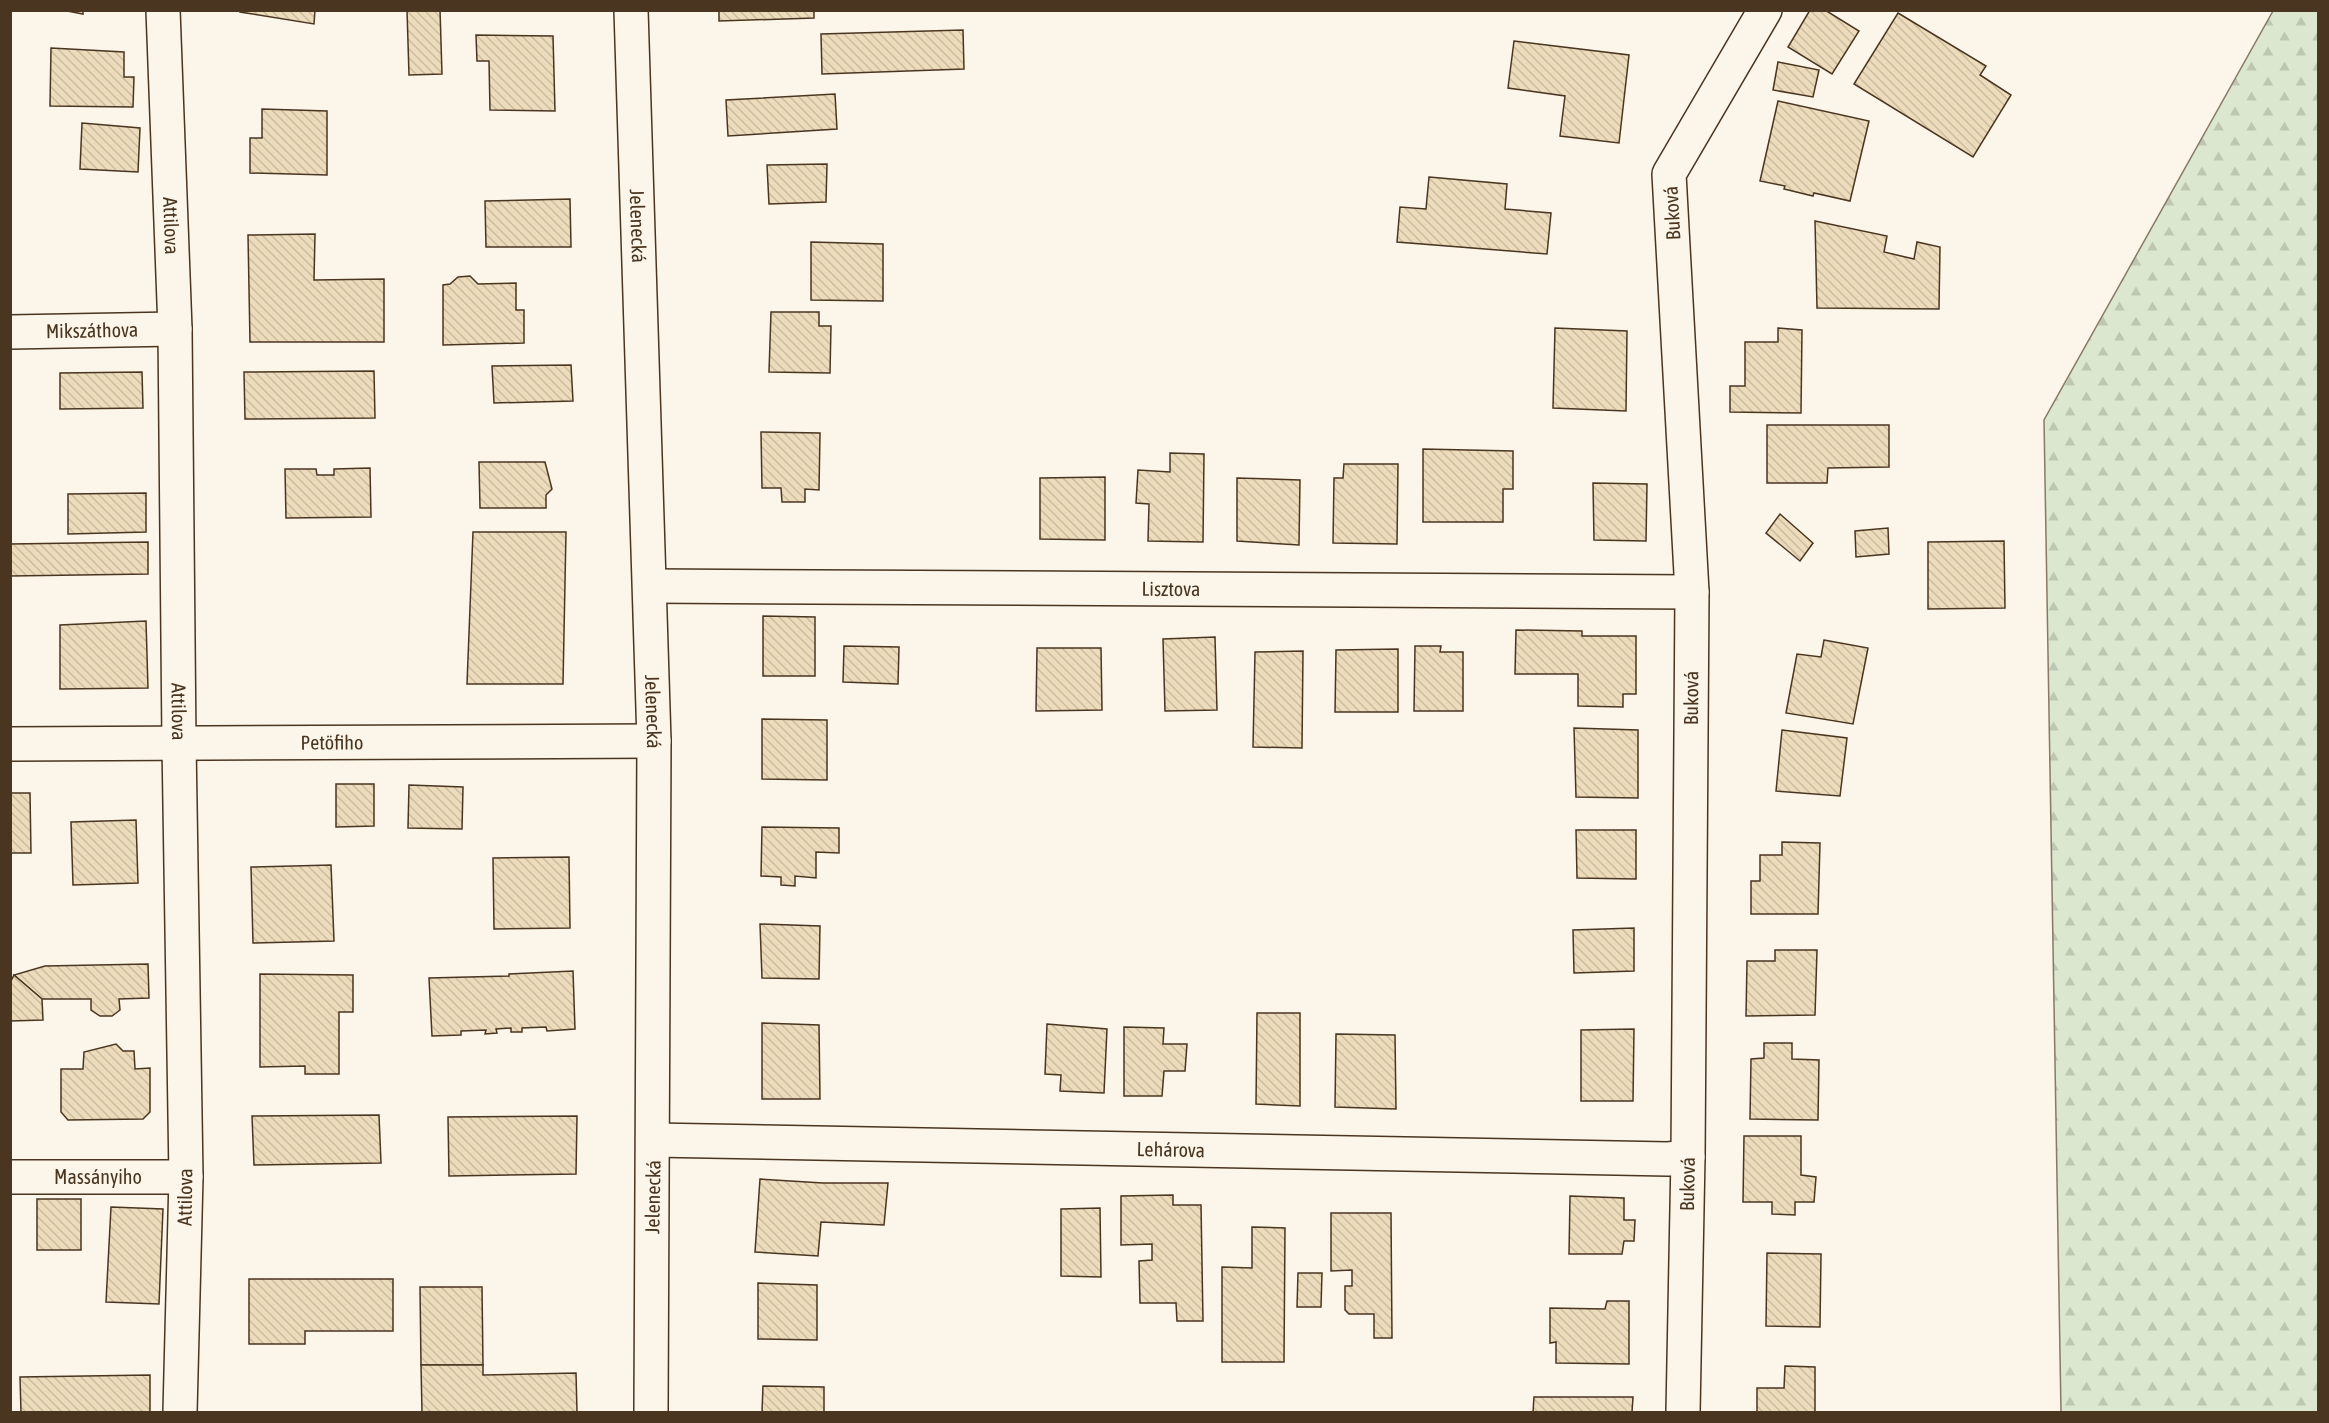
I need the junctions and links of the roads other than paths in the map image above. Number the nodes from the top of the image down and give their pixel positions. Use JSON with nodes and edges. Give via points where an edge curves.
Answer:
{"nodes":[{"id":1,"x":163,"y":10,"type":"edge"},
{"id":2,"x":631,"y":10,"type":"edge"},
{"id":3,"x":1766,"y":10,"type":"edge"},
{"id":4,"x":175,"y":328,"type":"junction"},
{"id":5,"x":10,"y":332,"type":"edge"},
{"id":6,"x":651,"y":586,"type":"junction"},
{"id":7,"x":1692,"y":592,"type":"junction"},
{"id":8,"x":654,"y":741,"type":"junction"},
{"id":9,"x":179,"y":743,"type":"junction"},
{"id":10,"x":10,"y":744,"type":"edge"},
{"id":11,"x":653,"y":1140,"type":"junction"},
{"id":12,"x":1688,"y":1157,"type":"junction"},
{"id":13,"x":10,"y":1177,"type":"edge"},
{"id":14,"x":186,"y":1177,"type":"junction"},
{"id":15,"x":180,"y":1413,"type":"edge"},
{"id":16,"x":651,"y":1413,"type":"edge"},
{"id":17,"x":1683,"y":1413,"type":"edge"}],
"edges":[{"from":1,"to":4,"type":"street","name":"Attilova"},
{"from":2,"to":6,"type":"street","name":"Jelenecká"},
{"from":3,"to":7,"type":"street","name":"Buková","via":[[1670,174]]},
{"from":4,"to":5,"type":"street","name":"Mikszáthova"},
{"from":4,"to":9,"type":"street","name":"Attilova"},
{"from":6,"to":7,"type":"street","name":"Lisztova"},
{"from":6,"to":8,"type":"street","name":"Jelenecká"},
{"from":7,"to":12,"type":"street","name":"Buková"},
{"from":8,"to":9,"type":"street","name":"Petöfiho"},
{"from":8,"to":11,"type":"street","name":"Jelenecká"},
{"from":9,"to":10,"type":"street","name":"Petöfiho"},
{"from":9,"to":14,"type":"street","name":"Attilova"},
{"from":11,"to":12,"type":"street","name":"Lehárova"},
{"from":11,"to":16,"type":"street","name":"Jelenecká"},
{"from":12,"to":17,"type":"street","name":"Buková"},
{"from":13,"to":14,"type":"street","name":"Massányiho"},
{"from":14,"to":15,"type":"street","name":"Attilova"}]}
